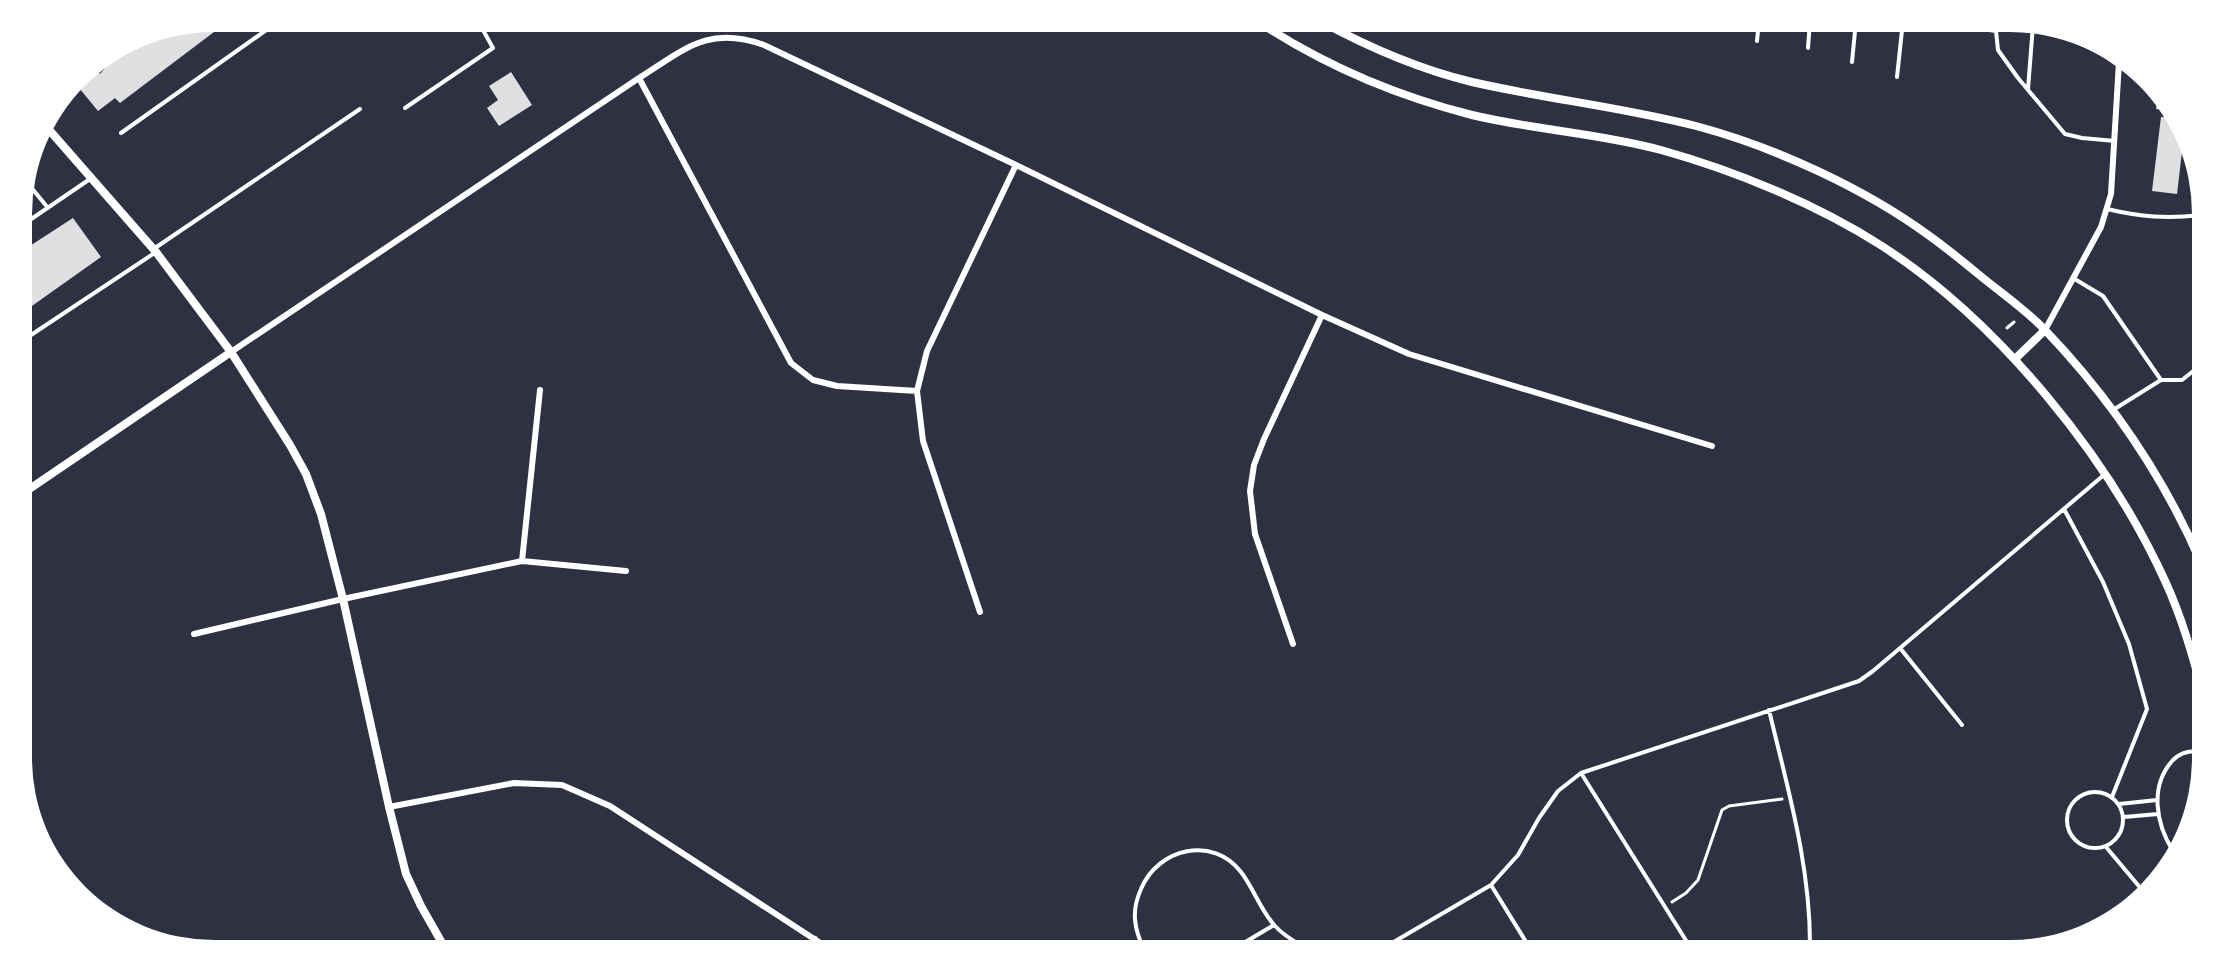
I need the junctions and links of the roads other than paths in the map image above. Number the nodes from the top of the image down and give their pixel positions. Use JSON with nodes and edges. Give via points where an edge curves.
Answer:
{"nodes":[{"id":1,"x":265,"y":31,"type":"edge"},
{"id":2,"x":484,"y":31,"type":"edge"},
{"id":3,"x":1272,"y":31,"type":"edge"},
{"id":4,"x":1339,"y":31,"type":"edge"},
{"id":5,"x":1758,"y":31,"type":"edge"},
{"id":6,"x":1809,"y":31,"type":"edge"},
{"id":7,"x":1855,"y":31,"type":"edge"},
{"id":8,"x":1902,"y":31,"type":"edge"},
{"id":9,"x":1996,"y":31,"type":"edge"},
{"id":10,"x":2032,"y":33,"type":"edge"},
{"id":11,"x":1757,"y":41,"type":"dead end"},
{"id":12,"x":1808,"y":48,"type":"dead end"},
{"id":13,"x":1852,"y":62,"type":"dead end"},
{"id":14,"x":2119,"y":67,"type":"edge"},
{"id":15,"x":1898,"y":77,"type":"dead end"},
{"id":16,"x":639,"y":78,"type":"junction"},
{"id":17,"x":2028,"y":90,"type":"junction"},
{"id":18,"x":405,"y":108,"type":"dead end"},
{"id":19,"x":360,"y":109,"type":"dead end"},
{"id":20,"x":51,"y":132,"type":"edge"},
{"id":21,"x":121,"y":133,"type":"dead end"},
{"id":22,"x":2115,"y":141,"type":"junction"},
{"id":23,"x":1016,"y":165,"type":"junction"},
{"id":24,"x":91,"y":178,"type":"junction"},
{"id":25,"x":33,"y":190,"type":"edge"},
{"id":26,"x":48,"y":208,"type":"junction"},
{"id":27,"x":2107,"y":209,"type":"junction"},
{"id":28,"x":2192,"y":217,"type":"edge"},
{"id":29,"x":32,"y":219,"type":"edge"},
{"id":30,"x":155,"y":250,"type":"junction"},
{"id":31,"x":2073,"y":278,"type":"junction"},
{"id":32,"x":1322,"y":315,"type":"junction"},
{"id":33,"x":2045,"y":330,"type":"junction"},
{"id":34,"x":32,"y":334,"type":"edge"},
{"id":35,"x":231,"y":352,"type":"junction"},
{"id":36,"x":2015,"y":359,"type":"junction"},
{"id":37,"x":2192,"y":372,"type":"edge"},
{"id":38,"x":2161,"y":380,"type":"junction"},
{"id":39,"x":540,"y":390,"type":"dead end"},
{"id":40,"x":917,"y":392,"type":"junction"},
{"id":41,"x":2112,"y":411,"type":"junction"},
{"id":42,"x":1712,"y":446,"type":"dead end"},
{"id":43,"x":2106,"y":474,"type":"junction"},
{"id":44,"x":31,"y":488,"type":"edge"},
{"id":45,"x":2064,"y":509,"type":"junction"},
{"id":46,"x":2192,"y":535,"type":"edge"},
{"id":47,"x":2189,"y":536,"type":"junction"},
{"id":48,"x":2192,"y":543,"type":"edge"},
{"id":49,"x":522,"y":561,"type":"junction"},
{"id":50,"x":626,"y":571,"type":"dead end"},
{"id":51,"x":343,"y":599,"type":"junction"},
{"id":52,"x":980,"y":612,"type":"dead end"},
{"id":53,"x":194,"y":634,"type":"dead end"},
{"id":54,"x":1293,"y":645,"type":"dead end"},
{"id":55,"x":1900,"y":648,"type":"junction"},
{"id":56,"x":2192,"y":657,"type":"edge"},
{"id":57,"x":1769,"y":710,"type":"junction"},
{"id":58,"x":1962,"y":724,"type":"dead end"},
{"id":59,"x":2192,"y":751,"type":"edge"},
{"id":60,"x":1581,"y":773,"type":"junction"},
{"id":61,"x":2112,"y":797,"type":"junction"},
{"id":62,"x":2157,"y":800,"type":"junction"},
{"id":63,"x":2119,"y":804,"type":"junction"},
{"id":64,"x":389,"y":807,"type":"junction"},
{"id":65,"x":2158,"y":814,"type":"junction"},
{"id":66,"x":2124,"y":817,"type":"junction"},
{"id":67,"x":2170,"y":846,"type":"edge"},
{"id":68,"x":2106,"y":847,"type":"junction"},
{"id":69,"x":1491,"y":885,"type":"junction"},
{"id":70,"x":2139,"y":886,"type":"edge"},
{"id":71,"x":1274,"y":925,"type":"junction"},
{"id":72,"x":814,"y":939,"type":"edge"},
{"id":73,"x":1139,"y":939,"type":"edge"},
{"id":74,"x":1250,"y":939,"type":"edge"},
{"id":75,"x":1291,"y":939,"type":"edge"},
{"id":76,"x":1398,"y":939,"type":"edge"},
{"id":77,"x":1524,"y":939,"type":"edge"},
{"id":78,"x":1685,"y":939,"type":"edge"},
{"id":79,"x":1810,"y":939,"type":"edge"},
{"id":80,"x":440,"y":940,"type":"edge"}],
"edges":[{"from":1,"to":21,"type":"lane"},
{"from":2,"to":18,"type":"lane","via":[[493,48]]},
{"from":3,"to":36,"type":"street","via":[[1367,79],[1430,102],[1473,115],[1659,149],[1766,186],[1881,246],[1934,284]]},
{"from":4,"to":33,"type":"street","via":[[1408,63],[1470,81],[1694,126],[1790,159],[1882,205],[1930,236]]},
{"from":5,"to":11,"type":"lane"},
{"from":6,"to":12,"type":"lane"},
{"from":7,"to":13,"type":"lane"},
{"from":8,"to":15,"type":"lane"},
{"from":9,"to":17,"type":"lane","via":[[1998,50]]},
{"from":10,"to":17,"type":"lane"},
{"from":14,"to":22,"type":"street"},
{"from":16,"to":23,"type":"street","via":[[706,40],[726,36],[746,39]]},
{"from":16,"to":35,"type":"street"},
{"from":16,"to":40,"type":"street","via":[[791,363],[813,380],[837,386]]},
{"from":17,"to":22,"type":"lane","via":[[2065,134]]},
{"from":19,"to":30,"type":"lane"},
{"from":20,"to":24,"type":"street"},
{"from":22,"to":27,"type":"street"},
{"from":23,"to":32,"type":"street"},
{"from":23,"to":40,"type":"street","via":[[927,351]]},
{"from":24,"to":26,"type":"lane"},
{"from":24,"to":30,"type":"street"},
{"from":25,"to":26,"type":"lane"},
{"from":26,"to":29,"type":"lane"},
{"from":27,"to":28,"type":"lane","via":[[2139,216]]},
{"from":27,"to":31,"type":"street","via":[[2102,227]]},
{"from":30,"to":34,"type":"lane"},
{"from":30,"to":35,"type":"street"},
{"from":31,"to":33,"type":"street"},
{"from":31,"to":38,"type":"lane","via":[[2103,296]]},
{"from":32,"to":42,"type":"street","via":[[1409,354]]},
{"from":32,"to":54,"type":"street","via":[[1264,439],[1250,491],[1255,534]]},
{"from":33,"to":36,"type":"street"},
{"from":33,"to":41,"type":"street"},
{"from":35,"to":44,"type":"street"},
{"from":35,"to":51,"type":"street","via":[[306,474],[321,514]]},
{"from":36,"to":43,"type":"street"},
{"from":37,"to":38,"type":"lane","via":[[2182,380]]},
{"from":38,"to":41,"type":"lane"},
{"from":39,"to":49,"type":"street"},
{"from":40,"to":52,"type":"street","via":[[923,441]]},
{"from":41,"to":47,"type":"street","via":[[2147,460]]},
{"from":43,"to":45,"type":"lane"},
{"from":43,"to":56,"type":"street","via":[[2167,583]]},
{"from":45,"to":55,"type":"lane"},
{"from":45,"to":61,"type":"lane","via":[[2103,582],[2129,644],[2146,709]]},
{"from":46,"to":47,"type":"lane"},
{"from":47,"to":48,"type":"street"},
{"from":49,"to":50,"type":"street"},
{"from":49,"to":51,"type":"street"},
{"from":51,"to":53,"type":"street"},
{"from":51,"to":64,"type":"street"},
{"from":55,"to":57,"type":"lane","via":[[1858,681]]},
{"from":55,"to":58,"type":"lane"},
{"from":57,"to":60,"type":"lane"},
{"from":57,"to":79,"type":"lane","via":[[1802,846]]},
{"from":59,"to":62,"type":"lane","via":[[2178,756],[2161,777]]},
{"from":60,"to":69,"type":"lane","via":[[1558,791],[1518,855]]},
{"from":60,"to":78,"type":"lane"},
{"from":61,"to":63,"type":"lane"},
{"from":61,"to":68,"type":"lane","via":[[2103,793],[2084,794],[2067,817],[2071,836],[2078,843],[2086,848]]},
{"from":62,"to":63,"type":"lane"},
{"from":62,"to":65,"type":"lane"},
{"from":63,"to":66,"type":"lane"},
{"from":64,"to":72,"type":"street","via":[[514,783],[562,785],[610,806]]},
{"from":64,"to":80,"type":"street","via":[[406,874]]},
{"from":65,"to":66,"type":"lane"},
{"from":65,"to":67,"type":"lane"},
{"from":66,"to":68,"type":"lane","via":[[2120,835]]},
{"from":68,"to":70,"type":"lane"},
{"from":69,"to":76,"type":"lane"},
{"from":69,"to":77,"type":"lane"},
{"from":71,"to":73,"type":"lane","via":[[1240,870],[1219,855],[1191,850],[1177,852],[1151,871],[1136,901],[1135,931]]},
{"from":71,"to":74,"type":"lane"},
{"from":71,"to":75,"type":"lane"}]}
